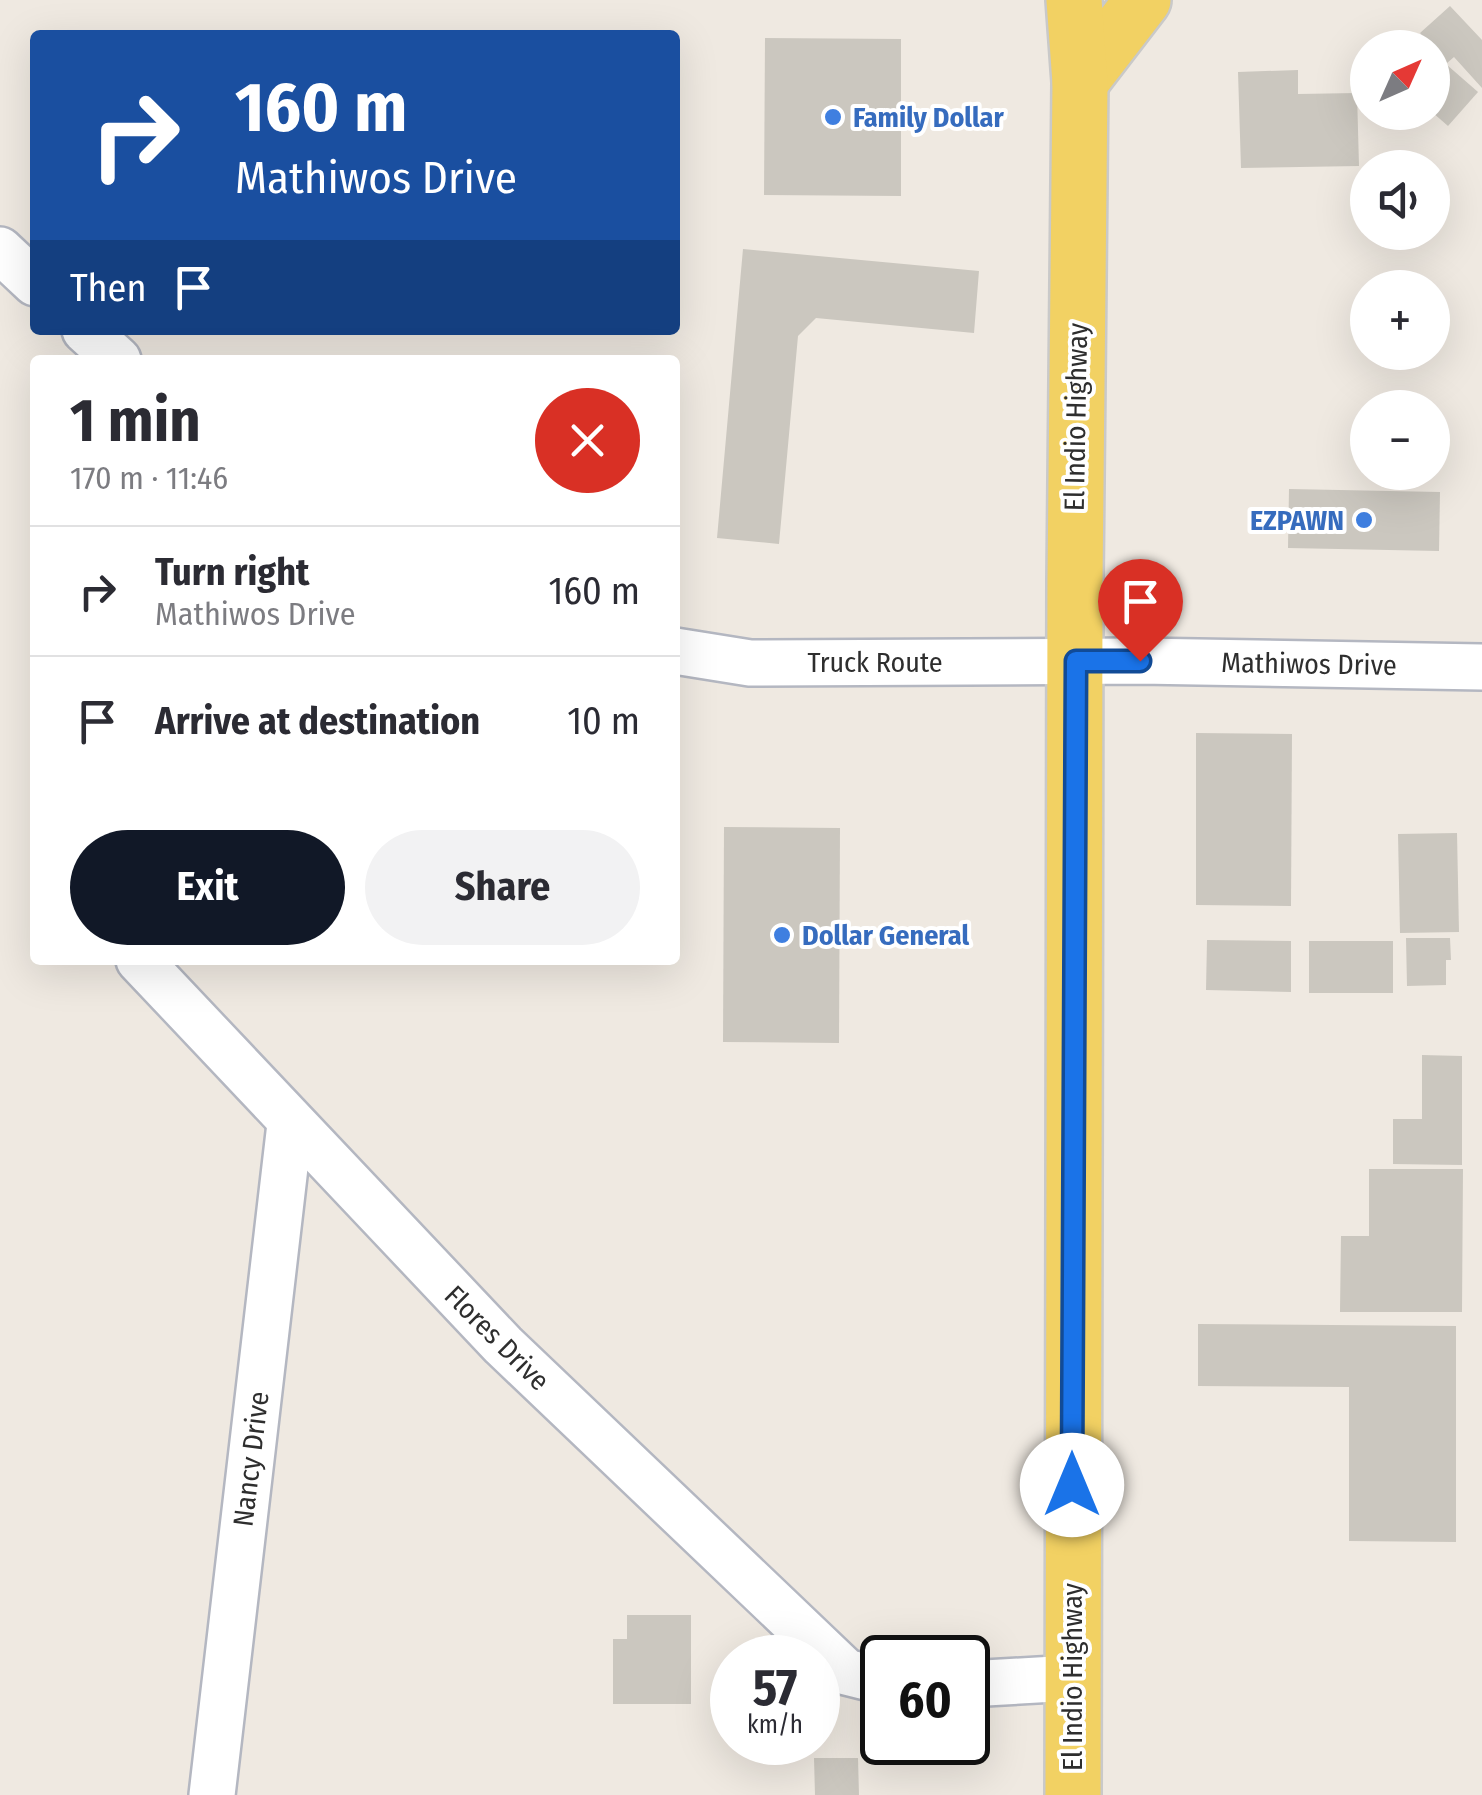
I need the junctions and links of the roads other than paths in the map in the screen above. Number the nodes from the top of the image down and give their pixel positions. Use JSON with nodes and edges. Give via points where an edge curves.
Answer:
{"nodes":[{"id":1,"x":1074,"y":0,"type":"edge"},
{"id":2,"x":1142,"y":0,"type":"edge"},
{"id":3,"x":1080,"y":82,"type":"junction"},
{"id":4,"x":0,"y":250,"type":"edge"},
{"id":5,"x":30,"y":278,"type":"edge"},
{"id":6,"x":90,"y":335,"type":"edge"},
{"id":7,"x":112,"y":355,"type":"edge"},
{"id":8,"x":680,"y":653,"type":"edge"},
{"id":9,"x":1076,"y":661,"type":"junction"},
{"id":10,"x":1482,"y":667,"type":"edge"},
{"id":11,"x":144,"y":965,"type":"edge"},
{"id":12,"x":290,"y":1124,"type":"junction"},
{"id":13,"x":860,"y":1676,"type":"edge"},
{"id":14,"x":1072,"y":1678,"type":"junction"},
{"id":15,"x":990,"y":1683,"type":"edge"},
{"id":16,"x":212,"y":1795,"type":"edge"},
{"id":17,"x":1072,"y":1795,"type":"edge"}],
"edges":[{"from":1,"to":3,"type":"main road","name":"El Indio Highway"},
{"from":2,"to":3,"type":"main road"},
{"from":3,"to":9,"type":"main road","name":"El Indio Highway"},
{"from":4,"to":5,"type":"street"},
{"from":6,"to":7,"type":"street"},
{"from":8,"to":9,"type":"street","name":"Truck Route","via":[[750,663]]},
{"from":9,"to":10,"type":"street","name":"Mathiwos Drive"},
{"from":9,"to":14,"type":"main road","name":"El Indio Highway"},
{"from":11,"to":12,"type":"street","name":"Flores Drive"},
{"from":12,"to":13,"type":"street","name":"Flores Drive","via":[[502,1345],[794,1624],[846,1672]]},
{"from":12,"to":16,"type":"street","name":"Nancy Drive"},
{"from":14,"to":15,"type":"street"},
{"from":14,"to":17,"type":"main road","name":"El Indio Highway"}]}
